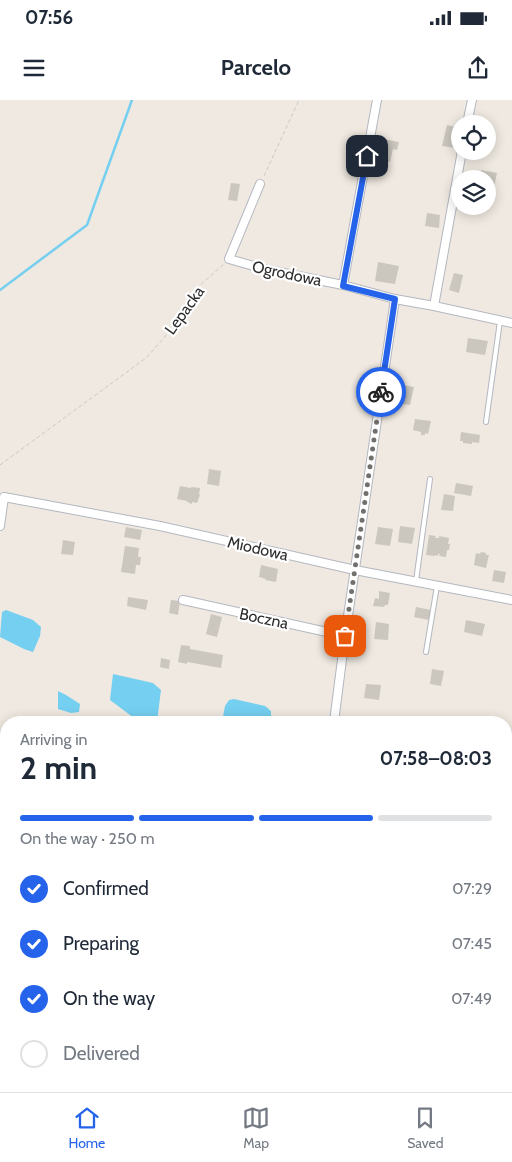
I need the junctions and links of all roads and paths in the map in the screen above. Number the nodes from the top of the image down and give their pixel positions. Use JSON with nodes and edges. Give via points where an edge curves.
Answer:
{"nodes":[{"id":1,"x":299,"y":100,"type":"edge"},
{"id":2,"x":377,"y":100,"type":"edge"},
{"id":3,"x":472,"y":100,"type":"edge"},
{"id":4,"x":469,"y":115,"type":"edge"},
{"id":5,"x":460,"y":160,"type":"edge"},
{"id":6,"x":260,"y":184,"type":"joint"},
{"id":7,"x":229,"y":259,"type":"junction"},
{"id":8,"x":343,"y":286,"type":"junction"},
{"id":9,"x":395,"y":299,"type":"junction"},
{"id":10,"x":434,"y":306,"type":"junction"},
{"id":11,"x":500,"y":320,"type":"junction"},
{"id":12,"x":512,"y":323,"type":"edge"},
{"id":13,"x":486,"y":422,"type":"dead end"},
{"id":14,"x":0,"y":465,"type":"edge"},
{"id":15,"x":430,"y":479,"type":"dead end"},
{"id":16,"x":0,"y":526,"type":"edge"},
{"id":17,"x":356,"y":570,"type":"junction"},
{"id":18,"x":416,"y":582,"type":"junction"},
{"id":19,"x":437,"y":586,"type":"junction"},
{"id":20,"x":183,"y":600,"type":"dead end"},
{"id":21,"x":512,"y":600,"type":"edge"},
{"id":22,"x":345,"y":636,"type":"junction"},
{"id":23,"x":426,"y":652,"type":"dead end"},
{"id":24,"x":335,"y":716,"type":"edge"}],
"edges":[{"from":1,"to":6,"type":"path"},
{"from":2,"to":8,"type":"street"},
{"from":3,"to":4,"type":"street"},
{"from":5,"to":10,"type":"street"},
{"from":6,"to":7,"type":"street"},
{"from":7,"to":8,"type":"street","name":"Ogrodowa"},
{"from":7,"to":14,"type":"path","name":"Lepacka","via":[[199,286],[164,338],[146,358]]},
{"from":8,"to":9,"type":"street","name":"Ogrodowa"},
{"from":9,"to":10,"type":"street","name":"Ogrodowa"},
{"from":9,"to":17,"type":"street"},
{"from":10,"to":11,"type":"street","name":"Ogrodowa"},
{"from":11,"to":12,"type":"street","name":"Ogrodowa"},
{"from":11,"to":13,"type":"lane"},
{"from":15,"to":18,"type":"lane"},
{"from":16,"to":17,"type":"street","name":"Miodowa","via":[[4,497],[160,526]]},
{"from":17,"to":18,"type":"street","name":"Miodowa"},
{"from":17,"to":22,"type":"street"},
{"from":18,"to":19,"type":"street","name":"Miodowa"},
{"from":19,"to":21,"type":"street","name":"Miodowa"},
{"from":19,"to":23,"type":"lane"},
{"from":20,"to":22,"type":"street","name":"Boczna"},
{"from":22,"to":24,"type":"street"}]}
